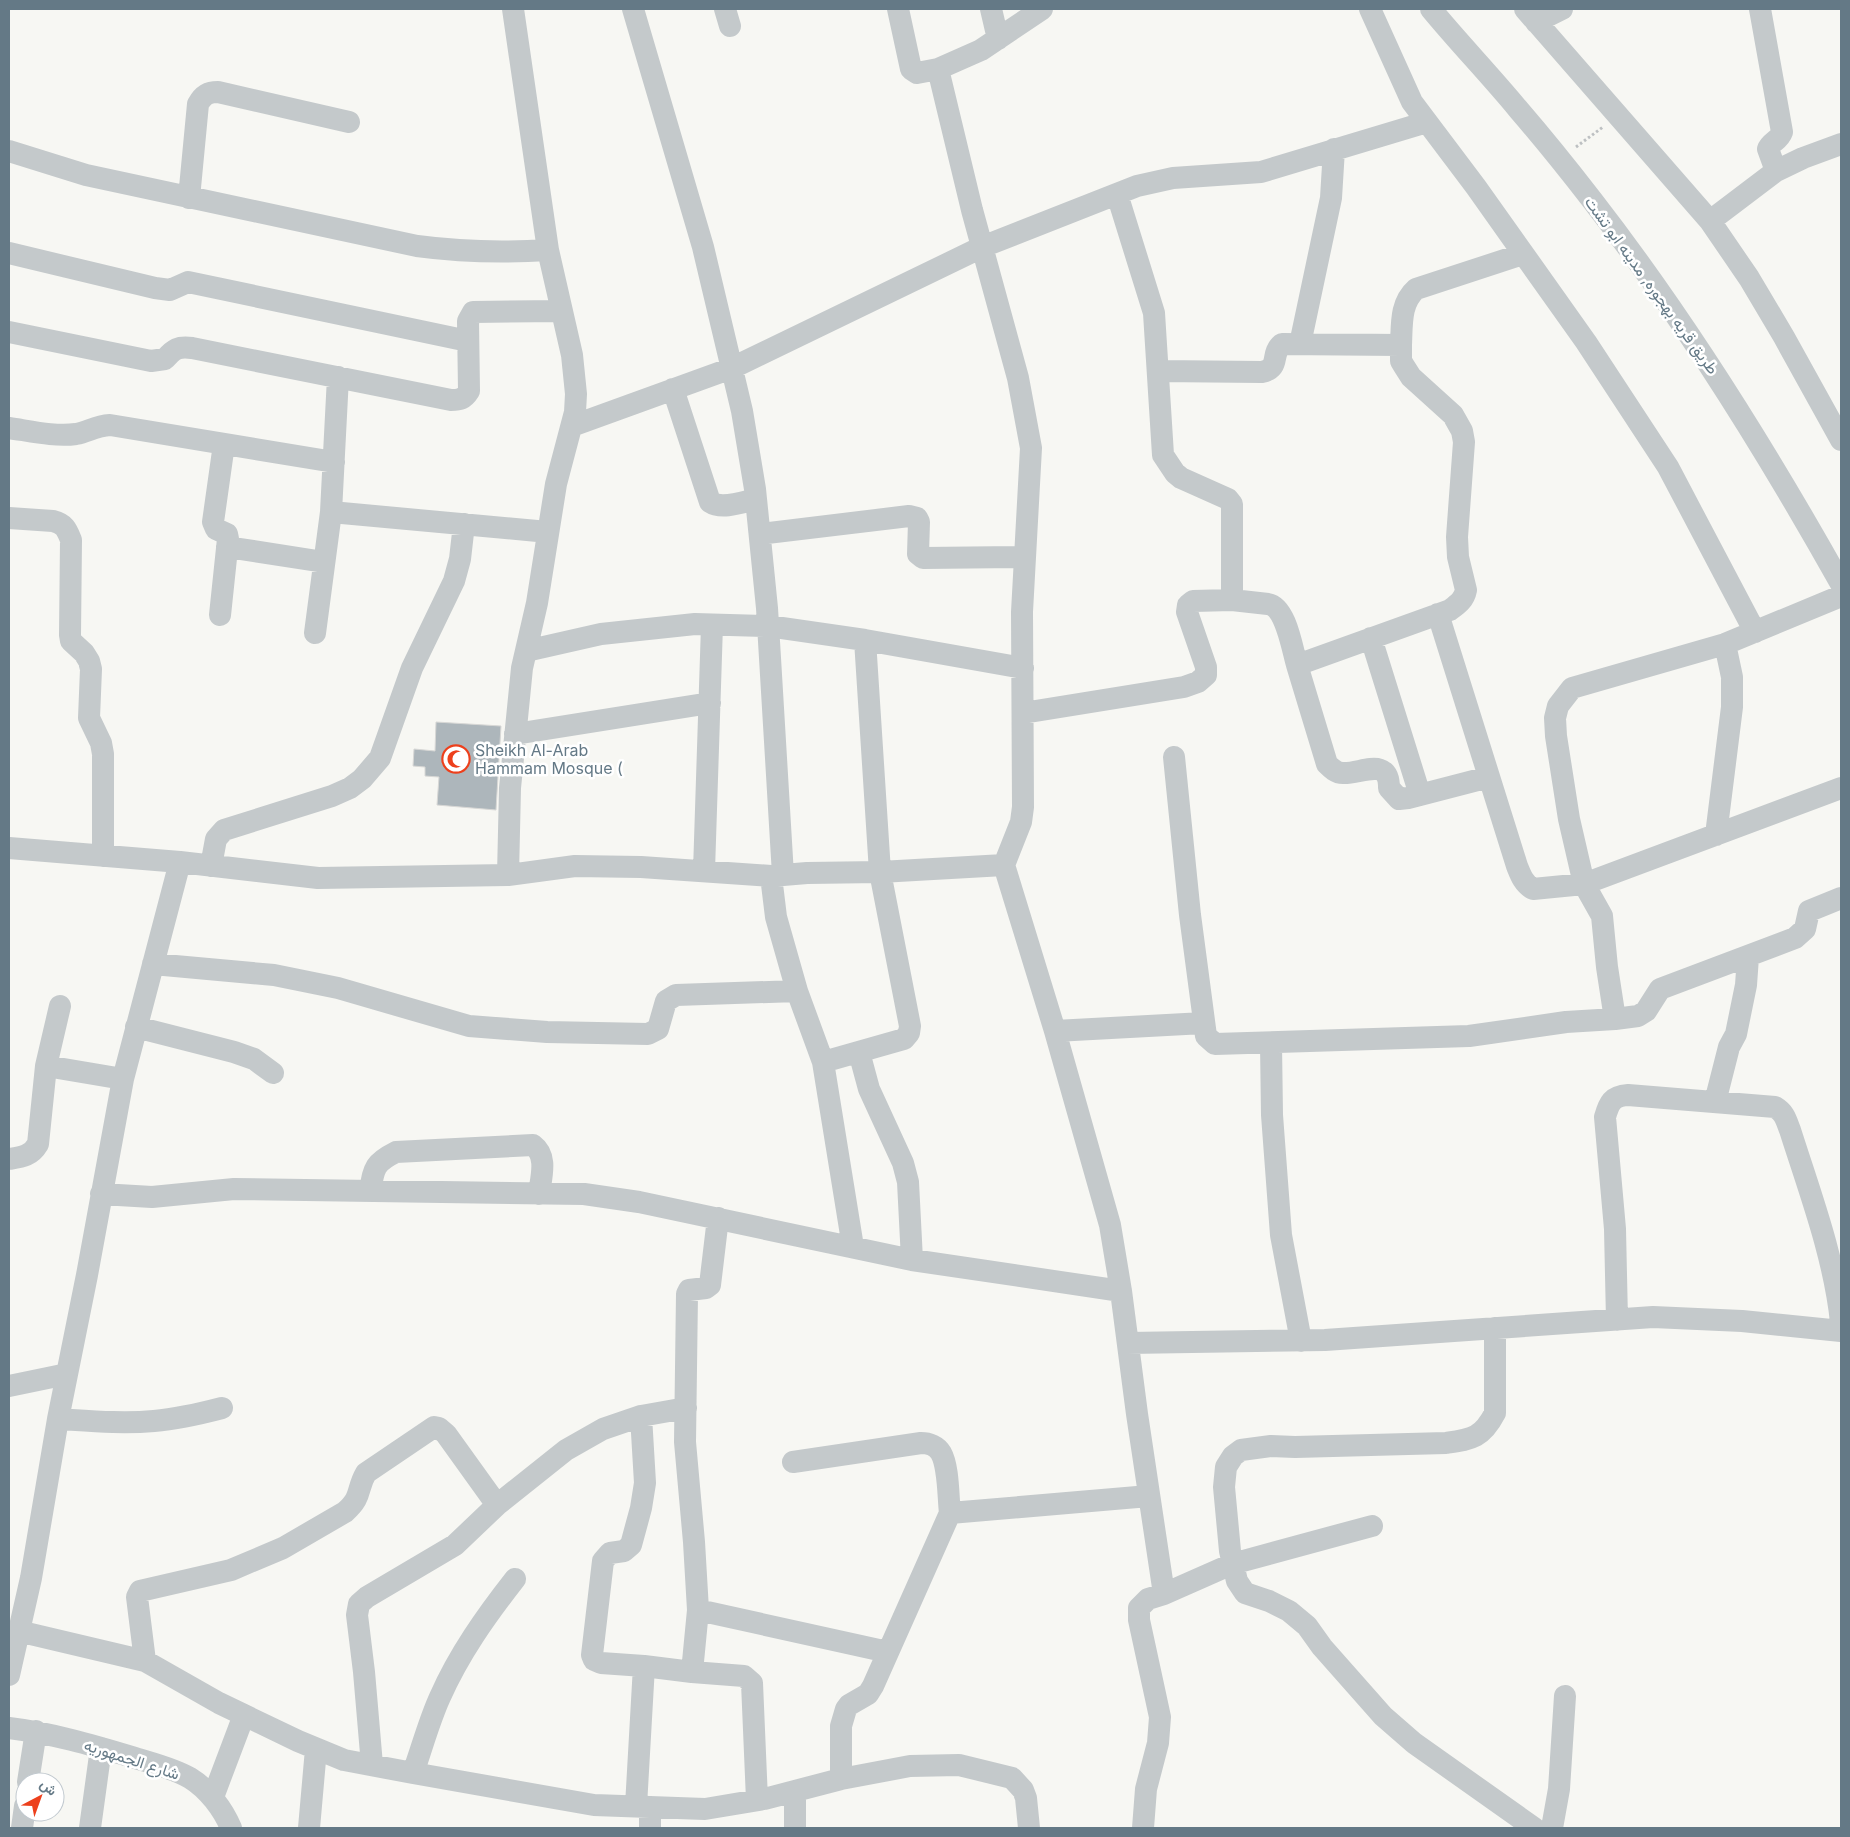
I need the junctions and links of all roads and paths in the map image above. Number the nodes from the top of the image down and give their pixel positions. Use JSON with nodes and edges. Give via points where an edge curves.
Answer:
{"nodes":[{"id":1,"x":513,"y":9,"type":"edge"},
{"id":2,"x":633,"y":9,"type":"edge"},
{"id":3,"x":898,"y":9,"type":"edge"},
{"id":4,"x":991,"y":9,"type":"edge"},
{"id":5,"x":1042,"y":9,"type":"edge"},
{"id":6,"x":1370,"y":9,"type":"edge"},
{"id":7,"x":1431,"y":9,"type":"edge"},
{"id":8,"x":1562,"y":9,"type":"edge"},
{"id":9,"x":1760,"y":9,"type":"edge"},
{"id":10,"x":1531,"y":15,"type":"edge"},
{"id":11,"x":998,"y":39,"type":"junction"},
{"id":12,"x":938,"y":68,"type":"junction"},
{"id":13,"x":1618,"y":117,"type":"junction"},
{"id":14,"x":349,"y":122,"type":"dead end"},
{"id":15,"x":1427,"y":122,"type":"junction"},
{"id":16,"x":1841,"y":144,"type":"edge"},
{"id":17,"x":1334,"y":149,"type":"junction"},
{"id":18,"x":9,"y":150,"type":"edge"},
{"id":19,"x":1559,"y":159,"type":"junction"},
{"id":20,"x":1776,"y":171,"type":"junction"},
{"id":21,"x":1117,"y":194,"type":"junction"},
{"id":22,"x":189,"y":198,"type":"junction"},
{"id":23,"x":1710,"y":221,"type":"junction"},
{"id":24,"x":982,"y":247,"type":"junction"},
{"id":25,"x":548,"y":250,"type":"junction"},
{"id":26,"x":9,"y":253,"type":"edge"},
{"id":27,"x":1523,"y":254,"type":"junction"},
{"id":28,"x":562,"y":311,"type":"junction"},
{"id":29,"x":9,"y":332,"type":"edge"},
{"id":30,"x":468,"y":341,"type":"junction"},
{"id":31,"x":1300,"y":344,"type":"junction"},
{"id":32,"x":1401,"y":345,"type":"junction"},
{"id":33,"x":732,"y":368,"type":"junction"},
{"id":34,"x":1158,"y":371,"type":"junction"},
{"id":35,"x":338,"y":377,"type":"junction"},
{"id":36,"x":673,"y":389,"type":"junction"},
{"id":37,"x":572,"y":426,"type":"junction"},
{"id":38,"x":9,"y":428,"type":"edge"},
{"id":39,"x":1841,"y":440,"type":"edge"},
{"id":40,"x":224,"y":444,"type":"junction"},
{"id":41,"x":334,"y":462,"type":"junction"},
{"id":42,"x":756,"y":499,"type":"junction"},
{"id":43,"x":331,"y":512,"type":"junction"},
{"id":44,"x":9,"y":518,"type":"edge"},
{"id":45,"x":464,"y":524,"type":"junction"},
{"id":46,"x":548,"y":532,"type":"junction"},
{"id":47,"x":760,"y":534,"type":"junction"},
{"id":48,"x":227,"y":547,"type":"junction"},
{"id":49,"x":1025,"y":556,"type":"junction"},
{"id":50,"x":324,"y":562,"type":"junction"},
{"id":51,"x":1841,"y":584,"type":"edge"},
{"id":52,"x":1841,"y":596,"type":"edge"},
{"id":53,"x":1232,"y":600,"type":"junction"},
{"id":54,"x":1438,"y":614,"type":"junction"},
{"id":55,"x":220,"y":615,"type":"dead end"},
{"id":56,"x":712,"y":625,"type":"junction"},
{"id":57,"x":768,"y":626,"type":"junction"},
{"id":58,"x":1755,"y":632,"type":"junction"},
{"id":59,"x":315,"y":633,"type":"dead end"},
{"id":60,"x":1372,"y":638,"type":"junction"},
{"id":61,"x":865,"y":640,"type":"junction"},
{"id":62,"x":1725,"y":644,"type":"junction"},
{"id":63,"x":526,"y":651,"type":"junction"},
{"id":64,"x":1297,"y":665,"type":"junction"},
{"id":65,"x":1022,"y":668,"type":"junction"},
{"id":66,"x":710,"y":703,"type":"junction"},
{"id":67,"x":1023,"y":713,"type":"junction"},
{"id":68,"x":515,"y":734,"type":"junction"},
{"id":69,"x":1174,"y":757,"type":"dead end"},
{"id":70,"x":1489,"y":778,"type":"junction"},
{"id":71,"x":1841,"y":788,"type":"edge"},
{"id":72,"x":1420,"y":796,"type":"junction"},
{"id":73,"x":1716,"y":835,"type":"junction"},
{"id":74,"x":9,"y":848,"type":"edge"},
{"id":75,"x":103,"y":856,"type":"junction"},
{"id":76,"x":180,"y":862,"type":"junction"},
{"id":77,"x":1004,"y":865,"type":"junction"},
{"id":78,"x":211,"y":866,"type":"junction"},
{"id":79,"x":704,"y":871,"type":"junction"},
{"id":80,"x":880,"y":872,"type":"junction"},
{"id":81,"x":508,"y":875,"type":"junction"},
{"id":82,"x":777,"y":875,"type":"junction"},
{"id":83,"x":1584,"y":884,"type":"junction"},
{"id":84,"x":1841,"y":898,"type":"edge"},
{"id":85,"x":1748,"y":957,"type":"junction"},
{"id":86,"x":153,"y":964,"type":"junction"},
{"id":87,"x":797,"y":991,"type":"junction"},
{"id":88,"x":60,"y":1006,"type":"dead end"},
{"id":89,"x":1615,"y":1019,"type":"junction"},
{"id":90,"x":1204,"y":1023,"type":"junction"},
{"id":91,"x":136,"y":1027,"type":"junction"},
{"id":92,"x":1055,"y":1031,"type":"junction"},
{"id":93,"x":1271,"y":1044,"type":"junction"},
{"id":94,"x":859,"y":1052,"type":"junction"},
{"id":95,"x":823,"y":1062,"type":"junction"},
{"id":96,"x":46,"y":1066,"type":"junction"},
{"id":97,"x":273,"y":1073,"type":"dead end"},
{"id":98,"x":123,"y":1079,"type":"junction"},
{"id":99,"x":1715,"y":1102,"type":"junction"},
{"id":100,"x":9,"y":1159,"type":"edge"},
{"id":101,"x":370,"y":1191,"type":"junction"},
{"id":102,"x":102,"y":1194,"type":"junction"},
{"id":103,"x":539,"y":1194,"type":"junction"},
{"id":104,"x":718,"y":1218,"type":"junction"},
{"id":105,"x":852,"y":1247,"type":"junction"},
{"id":106,"x":912,"y":1260,"type":"junction"},
{"id":107,"x":1121,"y":1291,"type":"junction"},
{"id":108,"x":1617,"y":1320,"type":"junction"},
{"id":109,"x":1841,"y":1322,"type":"edge"},
{"id":110,"x":1496,"y":1328,"type":"junction"},
{"id":111,"x":1841,"y":1331,"type":"edge"},
{"id":112,"x":1301,"y":1341,"type":"junction"},
{"id":113,"x":1128,"y":1343,"type":"junction"},
{"id":114,"x":67,"y":1374,"type":"junction"},
{"id":115,"x":9,"y":1386,"type":"edge"},
{"id":116,"x":222,"y":1408,"type":"dead end"},
{"id":117,"x":686,"y":1408,"type":"junction"},
{"id":118,"x":641,"y":1416,"type":"junction"},
{"id":119,"x":58,"y":1419,"type":"junction"},
{"id":120,"x":793,"y":1462,"type":"dead end"},
{"id":121,"x":1149,"y":1496,"type":"junction"},
{"id":122,"x":498,"y":1505,"type":"junction"},
{"id":123,"x":950,"y":1513,"type":"junction"},
{"id":124,"x":1372,"y":1526,"type":"dead end"},
{"id":125,"x":1232,"y":1564,"type":"junction"},
{"id":126,"x":515,"y":1579,"type":"dead end"},
{"id":127,"x":1164,"y":1594,"type":"junction"},
{"id":128,"x":698,"y":1610,"type":"junction"},
{"id":129,"x":16,"y":1622,"type":"edge"},
{"id":130,"x":888,"y":1652,"type":"junction"},
{"id":131,"x":145,"y":1661,"type":"junction"},
{"id":132,"x":644,"y":1666,"type":"junction"},
{"id":133,"x":692,"y":1672,"type":"junction"},
{"id":134,"x":9,"y":1675,"type":"edge"},
{"id":135,"x":1565,"y":1696,"type":"dead end"},
{"id":136,"x":244,"y":1715,"type":"junction"},
{"id":137,"x":9,"y":1728,"type":"edge"},
{"id":138,"x":36,"y":1731,"type":"junction"},
{"id":139,"x":101,"y":1748,"type":"junction"},
{"id":140,"x":316,"y":1749,"type":"junction"},
{"id":141,"x":372,"y":1765,"type":"junction"},
{"id":142,"x":30,"y":1772,"type":"edge"},
{"id":143,"x":412,"y":1773,"type":"junction"},
{"id":144,"x":841,"y":1779,"type":"junction"},
{"id":145,"x":795,"y":1791,"type":"junction"},
{"id":146,"x":213,"y":1798,"type":"junction"},
{"id":147,"x":757,"y":1800,"type":"junction"},
{"id":148,"x":645,"y":1814,"type":"edge"},
{"id":149,"x":705,"y":1819,"type":"edge"},
{"id":150,"x":90,"y":1828,"type":"edge"},
{"id":151,"x":231,"y":1828,"type":"edge"},
{"id":152,"x":309,"y":1828,"type":"edge"},
{"id":153,"x":795,"y":1828,"type":"edge"},
{"id":154,"x":1029,"y":1828,"type":"edge"},
{"id":155,"x":1143,"y":1828,"type":"edge"},
{"id":156,"x":1534,"y":1828,"type":"edge"},
{"id":157,"x":1552,"y":1828,"type":"edge"}],
"edges":[{"from":1,"to":25,"type":"street"},
{"from":2,"to":33,"type":"street","via":[[703,247]]},
{"from":3,"to":12,"type":"street","via":[[911,69],[918,73]]},
{"from":4,"to":11,"type":"street"},
{"from":5,"to":11,"type":"street"},
{"from":6,"to":15,"type":"street","via":[[1412,102]]},
{"from":7,"to":19,"type":"street","name":"طريق قريه بهجوره, مدينه ابو تشت"},
{"from":8,"to":10,"type":"street"},
{"from":9,"to":20,"type":"street","via":[[1782,132],[1768,150]]},
{"from":10,"to":13,"type":"street"},
{"from":11,"to":12,"type":"street","via":[[981,50]]},
{"from":12,"to":24,"type":"street"},
{"from":13,"to":19,"type":"path"},
{"from":13,"to":23,"type":"street"},
{"from":14,"to":22,"type":"street","via":[[210,92],[198,104]]},
{"from":15,"to":17,"type":"street"},
{"from":15,"to":27,"type":"street"},
{"from":16,"to":20,"type":"street"},
{"from":17,"to":21,"type":"street","via":[[1261,172],[1173,178]]},
{"from":17,"to":31,"type":"street","via":[[1331,198]]},
{"from":18,"to":22,"type":"street","via":[[86,175]]},
{"from":19,"to":51,"type":"street","name":"طريق قريه بهجوره, مدينه ابو تشت","via":[[1662,294],[1728,391]]},
{"from":20,"to":23,"type":"street"},
{"from":21,"to":24,"type":"street"},
{"from":21,"to":34,"type":"street","via":[[1149,291]]},
{"from":22,"to":25,"type":"street","via":[[417,246],[460,252]]},
{"from":23,"to":39,"type":"street","via":[[1784,337]]},
{"from":24,"to":33,"type":"street"},
{"from":24,"to":49,"type":"street","via":[[1018,378],[1031,448]]},
{"from":25,"to":28,"type":"street"},
{"from":26,"to":30,"type":"street","via":[[155,288],[170,290],[188,282]]},
{"from":27,"to":32,"type":"street","via":[[1416,289],[1404,305]]},
{"from":27,"to":58,"type":"street","via":[[1586,342],[1668,467]]},
{"from":28,"to":30,"type":"street","via":[[473,312],[468,321]]},
{"from":28,"to":37,"type":"street","via":[[572,355],[576,394]]},
{"from":29,"to":35,"type":"street","via":[[143,360],[160,361],[172,350],[184,347]]},
{"from":30,"to":35,"type":"street","via":[[469,391],[460,400]]},
{"from":31,"to":32,"type":"street"},
{"from":31,"to":34,"type":"street","via":[[1282,344],[1276,350],[1271,369],[1262,372]]},
{"from":32,"to":54,"type":"street","via":[[1401,361],[1411,377],[1453,415],[1464,442],[1457,537],[1466,590],[1461,602]]},
{"from":33,"to":36,"type":"street"},
{"from":33,"to":42,"type":"street"},
{"from":34,"to":53,"type":"street","via":[[1163,455],[1181,478],[1228,499],[1232,504]]},
{"from":35,"to":41,"type":"street"},
{"from":36,"to":37,"type":"street"},
{"from":36,"to":42,"type":"street","via":[[710,502],[723,506]]},
{"from":37,"to":46,"type":"street","via":[[556,484]]},
{"from":38,"to":40,"type":"street","via":[[77,434],[99,426],[110,426]]},
{"from":40,"to":41,"type":"street"},
{"from":40,"to":48,"type":"street","via":[[212,522],[216,529],[227,534]]},
{"from":41,"to":43,"type":"street"},
{"from":42,"to":47,"type":"street"},
{"from":43,"to":45,"type":"street"},
{"from":43,"to":50,"type":"street"},
{"from":44,"to":75,"type":"street","via":[[60,523],[65,526],[71,540],[70,636],[92,669],[90,718],[103,754]]},
{"from":45,"to":46,"type":"street"},
{"from":45,"to":78,"type":"street","via":[[454,581],[412,668],[380,758],[350,788],[224,830],[216,840]]},
{"from":46,"to":63,"type":"street"},
{"from":47,"to":49,"type":"street","via":[[909,516],[919,522],[918,554],[923,558]]},
{"from":47,"to":57,"type":"street"},
{"from":48,"to":50,"type":"street"},
{"from":48,"to":55,"type":"street"},
{"from":49,"to":65,"type":"street"},
{"from":50,"to":59,"type":"street"},
{"from":52,"to":58,"type":"street"},
{"from":53,"to":64,"type":"street","via":[[1278,608],[1284,618]]},
{"from":53,"to":67,"type":"street","via":[[1188,605],[1187,612],[1206,667],[1203,679],[1184,687]]},
{"from":54,"to":60,"type":"street"},
{"from":54,"to":70,"type":"street"},
{"from":56,"to":57,"type":"street"},
{"from":56,"to":63,"type":"street","via":[[601,634]]},
{"from":56,"to":66,"type":"street"},
{"from":57,"to":61,"type":"street"},
{"from":57,"to":82,"type":"street"},
{"from":58,"to":62,"type":"street"},
{"from":60,"to":64,"type":"street"},
{"from":60,"to":72,"type":"street"},
{"from":61,"to":65,"type":"street"},
{"from":61,"to":80,"type":"street"},
{"from":62,"to":73,"type":"street","via":[[1732,676],[1732,707]]},
{"from":62,"to":83,"type":"street","via":[[1572,688],[1558,706],[1555,718],[1567,810]]},
{"from":63,"to":68,"type":"street"},
{"from":64,"to":72,"type":"street","via":[[1327,764],[1332,770],[1341,774],[1378,768],[1384,771],[1389,788],[1398,799]]},
{"from":65,"to":67,"type":"street"},
{"from":66,"to":68,"type":"street"},
{"from":66,"to":79,"type":"street"},
{"from":67,"to":77,"type":"street","via":[[1022,814]]},
{"from":68,"to":81,"type":"street"},
{"from":69,"to":90,"type":"street"},
{"from":70,"to":72,"type":"street"},
{"from":70,"to":83,"type":"street","via":[[1517,866],[1528,886],[1540,889]]},
{"from":71,"to":73,"type":"street"},
{"from":73,"to":83,"type":"street"},
{"from":74,"to":75,"type":"street"},
{"from":75,"to":76,"type":"street"},
{"from":76,"to":78,"type":"street"},
{"from":76,"to":86,"type":"street"},
{"from":77,"to":80,"type":"street"},
{"from":77,"to":92,"type":"street"},
{"from":78,"to":81,"type":"street","via":[[318,878]]},
{"from":79,"to":81,"type":"street","via":[[575,866]]},
{"from":79,"to":82,"type":"street"},
{"from":80,"to":82,"type":"street"},
{"from":80,"to":94,"type":"street","via":[[910,1026],[904,1039]]},
{"from":82,"to":87,"type":"street","via":[[776,917]]},
{"from":83,"to":89,"type":"street","via":[[1602,916]]},
{"from":84,"to":85,"type":"street","via":[[1809,911],[1805,929],[1795,938]]},
{"from":85,"to":89,"type":"street","via":[[1660,989],[1646,1011],[1638,1016]]},
{"from":85,"to":99,"type":"street","via":[[1736,1034],[1729,1047]]},
{"from":86,"to":87,"type":"street","via":[[274,975],[338,988],[469,1026],[547,1032],[648,1034],[658,1029],[666,1001],[676,995]]},
{"from":86,"to":91,"type":"street"},
{"from":87,"to":95,"type":"street"},
{"from":88,"to":96,"type":"street"},
{"from":89,"to":93,"type":"street","via":[[1566,1022],[1469,1036]]},
{"from":90,"to":92,"type":"street"},
{"from":90,"to":93,"type":"street","via":[[1206,1036],[1215,1044]]},
{"from":91,"to":97,"type":"street","via":[[234,1052],[254,1059]]},
{"from":91,"to":98,"type":"street"},
{"from":92,"to":107,"type":"street","via":[[1110,1225]]},
{"from":93,"to":112,"type":"street","via":[[1272,1115],[1281,1235]]},
{"from":94,"to":95,"type":"street"},
{"from":94,"to":106,"type":"street","via":[[869,1090],[903,1163],[908,1182]]},
{"from":95,"to":105,"type":"street"},
{"from":96,"to":98,"type":"street"},
{"from":96,"to":100,"type":"street","via":[[38,1144],[24,1157]]},
{"from":98,"to":102,"type":"street"},
{"from":99,"to":108,"type":"street","via":[[1628,1095],[1613,1098],[1610,1103],[1605,1117],[1615,1229]]},
{"from":99,"to":109,"type":"street","via":[[1774,1108],[1785,1115],[1827,1249]]},
{"from":101,"to":102,"type":"street","via":[[234,1189],[152,1197]]},
{"from":101,"to":103,"type":"street"},
{"from":101,"to":103,"type":"street","via":[[374,1169],[396,1152],[533,1145],[542,1159]]},
{"from":102,"to":114,"type":"street"},
{"from":103,"to":104,"type":"street","via":[[602,1196]]},
{"from":104,"to":105,"type":"street"},
{"from":104,"to":117,"type":"street","via":[[710,1286],[687,1292]]},
{"from":105,"to":106,"type":"street"},
{"from":106,"to":107,"type":"street"},
{"from":107,"to":113,"type":"street"},
{"from":108,"to":110,"type":"street"},
{"from":108,"to":111,"type":"street","via":[[1653,1317],[1742,1320]]},
{"from":110,"to":112,"type":"street"},
{"from":110,"to":125,"type":"street","via":[[1495,1413],[1479,1435],[1446,1444],[1271,1446],[1241,1450],[1233,1456],[1226,1468],[1224,1487]]},
{"from":112,"to":113,"type":"street"},
{"from":113,"to":121,"type":"street"},
{"from":114,"to":115,"type":"street"},
{"from":114,"to":119,"type":"street"},
{"from":116,"to":119,"type":"street","via":[[154,1421]]},
{"from":117,"to":118,"type":"street"},
{"from":117,"to":128,"type":"street","via":[[685,1442]]},
{"from":118,"to":122,"type":"street","via":[[603,1429],[566,1450]]},
{"from":118,"to":132,"type":"street","via":[[645,1483],[641,1508],[631,1545],[624,1551],[610,1553],[603,1561],[592,1654],[597,1663]]},
{"from":119,"to":129,"type":"street","via":[[31,1578]]},
{"from":120,"to":123,"type":"street","via":[[929,1443],[941,1454],[945,1465]]},
{"from":121,"to":123,"type":"street"},
{"from":121,"to":127,"type":"street"},
{"from":122,"to":131,"type":"street","via":[[446,1434],[434,1427],[366,1473],[360,1483],[358,1497],[345,1512],[283,1548],[231,1570],[140,1590],[137,1597]]},
{"from":122,"to":141,"type":"street","via":[[455,1545],[359,1604],[357,1616]]},
{"from":123,"to":130,"type":"street"},
{"from":124,"to":125,"type":"street"},
{"from":125,"to":127,"type":"street"},
{"from":125,"to":156,"type":"street","via":[[1245,1593],[1289,1611],[1307,1626],[1383,1716],[1408,1738]]},
{"from":126,"to":143,"type":"street","via":[[462,1655],[440,1697]]},
{"from":127,"to":155,"type":"street","via":[[1144,1601],[1138,1613],[1160,1717],[1158,1743],[1146,1789]]},
{"from":128,"to":130,"type":"street"},
{"from":128,"to":133,"type":"street"},
{"from":129,"to":131,"type":"street"},
{"from":129,"to":134,"type":"street"},
{"from":130,"to":144,"type":"street","via":[[868,1694],[846,1709],[841,1726]]},
{"from":131,"to":136,"type":"street"},
{"from":132,"to":133,"type":"street"},
{"from":132,"to":148,"type":"street"},
{"from":133,"to":147,"type":"street","via":[[744,1676],[752,1682]]},
{"from":135,"to":157,"type":"street","via":[[1559,1789]]},
{"from":136,"to":140,"type":"street"},
{"from":136,"to":146,"type":"street"},
{"from":137,"to":138,"type":"street","name":"شارع الجمهوريه"},
{"from":138,"to":139,"type":"street","name":"شارع الجمهوريه"},
{"from":138,"to":142,"type":"street"},
{"from":139,"to":146,"type":"street","name":"شارع الجمهوريه","via":[[190,1778]]},
{"from":139,"to":150,"type":"street"},
{"from":140,"to":141,"type":"street","via":[[344,1760]]},
{"from":140,"to":152,"type":"street"},
{"from":141,"to":143,"type":"street"},
{"from":143,"to":148,"type":"street"},
{"from":144,"to":145,"type":"street"},
{"from":144,"to":154,"type":"street","via":[[910,1766],[959,1765],[1006,1775],[1023,1790]]},
{"from":145,"to":147,"type":"street"},
{"from":145,"to":153,"type":"street"},
{"from":146,"to":151,"type":"street","name":"شارع الجمهوريه"},
{"from":147,"to":149,"type":"street"},
{"from":148,"to":149,"type":"street"}]}
